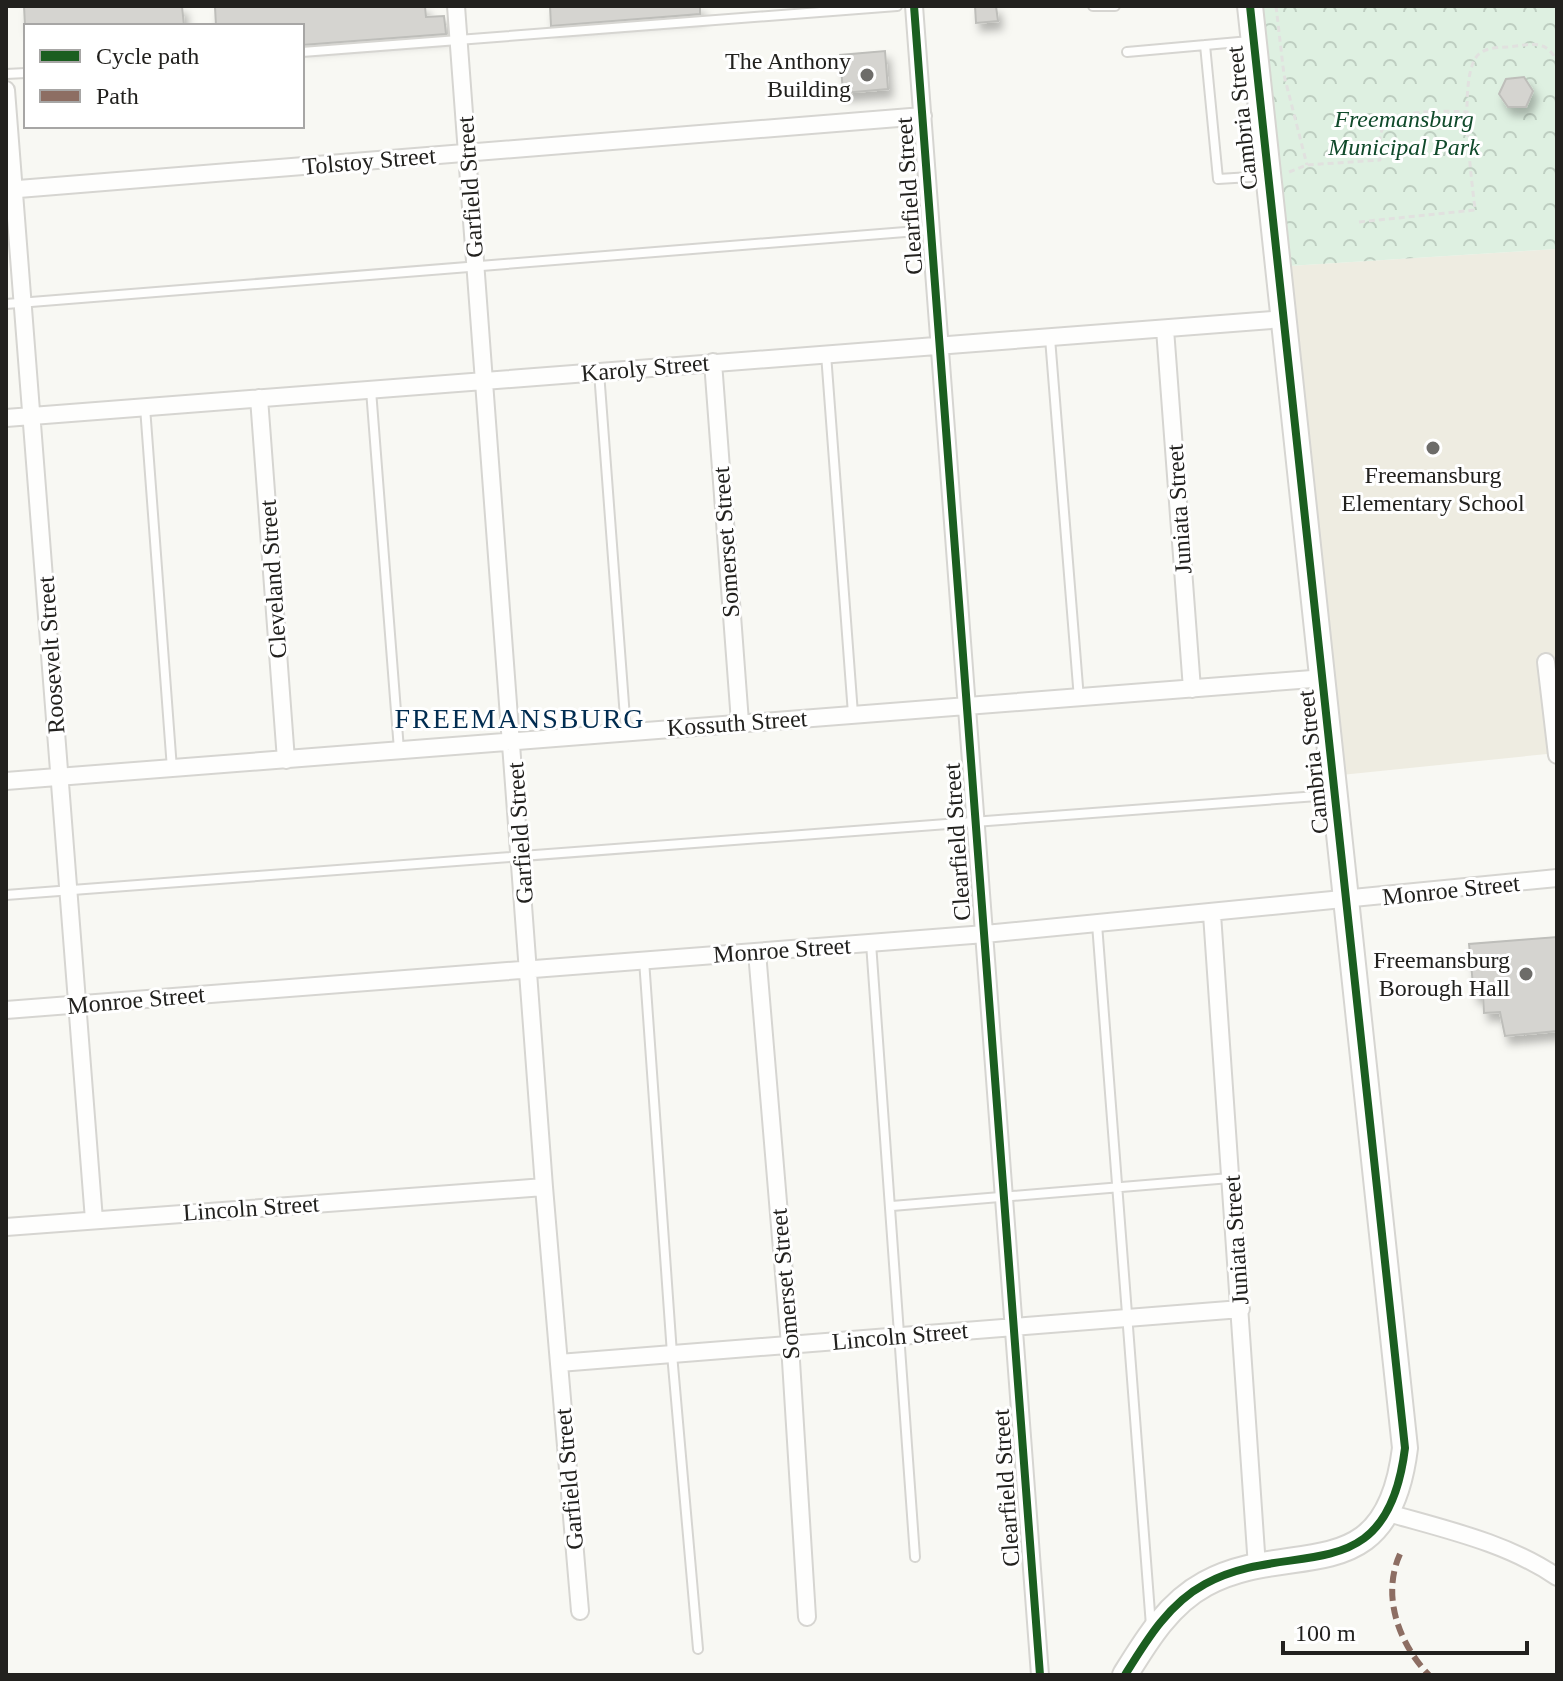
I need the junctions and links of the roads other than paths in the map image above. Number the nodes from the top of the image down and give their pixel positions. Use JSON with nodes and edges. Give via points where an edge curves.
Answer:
{"nodes":[{"id":1,"x":456,"y":6,"type":"edge"},
{"id":2,"x":897,"y":6,"type":"edge"},
{"id":3,"x":914,"y":6,"type":"edge"},
{"id":4,"x":1093,"y":6,"type":"edge"},
{"id":5,"x":1115,"y":6,"type":"edge"},
{"id":6,"x":1250,"y":6,"type":"edge"},
{"id":7,"x":1254,"y":40,"type":"junction"},
{"id":8,"x":458,"y":41,"type":"junction"},
{"id":9,"x":1205,"y":45,"type":"junction"},
{"id":10,"x":304,"y":52,"type":"edge"},
{"id":11,"x":1127,"y":52,"type":"dead end"},
{"id":12,"x":6,"y":90,"type":"edge"},
{"id":13,"x":923,"y":116,"type":"junction"},
{"id":14,"x":467,"y":153,"type":"junction"},
{"id":15,"x":1277,"y":174,"type":"junction"},
{"id":16,"x":10,"y":190,"type":"edge"},
{"id":17,"x":932,"y":230,"type":"junction"},
{"id":18,"x":476,"y":268,"type":"junction"},
{"id":19,"x":24,"y":302,"type":"junction"},
{"id":20,"x":6,"y":304,"type":"edge"},
{"id":21,"x":1284,"y":319,"type":"junction"},
{"id":22,"x":1165,"y":329,"type":"junction"},
{"id":23,"x":1050,"y":338,"type":"junction"},
{"id":24,"x":940,"y":345,"type":"junction"},
{"id":25,"x":825,"y":353,"type":"junction"},
{"id":26,"x":713,"y":362,"type":"junction"},
{"id":27,"x":599,"y":372,"type":"junction"},
{"id":28,"x":485,"y":382,"type":"junction"},
{"id":29,"x":371,"y":390,"type":"junction"},
{"id":30,"x":259,"y":398,"type":"junction"},
{"id":31,"x":145,"y":407,"type":"junction"},
{"id":32,"x":33,"y":416,"type":"junction"},
{"id":33,"x":6,"y":418,"type":"edge"},
{"id":34,"x":1546,"y":662,"type":"dead end"},
{"id":35,"x":1325,"y":678,"type":"junction"},
{"id":36,"x":1192,"y":689,"type":"junction"},
{"id":37,"x":1079,"y":699,"type":"junction"},
{"id":38,"x":967,"y":706,"type":"junction"},
{"id":39,"x":853,"y":714,"type":"junction"},
{"id":40,"x":740,"y":722,"type":"junction"},
{"id":41,"x":626,"y":731,"type":"junction"},
{"id":42,"x":513,"y":741,"type":"junction"},
{"id":43,"x":399,"y":750,"type":"junction"},
{"id":44,"x":1557,"y":755,"type":"edge"},
{"id":45,"x":286,"y":760,"type":"junction"},
{"id":46,"x":172,"y":769,"type":"junction"},
{"id":47,"x":60,"y":777,"type":"junction"},
{"id":48,"x":6,"y":781,"type":"edge"},
{"id":49,"x":1336,"y":794,"type":"junction"},
{"id":50,"x":976,"y":819,"type":"junction"},
{"id":51,"x":521,"y":855,"type":"junction"},
{"id":52,"x":1557,"y":878,"type":"edge"},
{"id":53,"x":69,"y":890,"type":"junction"},
{"id":54,"x":6,"y":895,"type":"edge"},
{"id":55,"x":1347,"y":901,"type":"junction"},
{"id":56,"x":1212,"y":914,"type":"junction"},
{"id":57,"x":1097,"y":924,"type":"junction"},
{"id":58,"x":985,"y":934,"type":"junction"},
{"id":59,"x":871,"y":943,"type":"junction"},
{"id":60,"x":757,"y":952,"type":"junction"},
{"id":61,"x":644,"y":960,"type":"junction"},
{"id":62,"x":530,"y":969,"type":"junction"},
{"id":63,"x":78,"y":1005,"type":"junction"},
{"id":64,"x":6,"y":1010,"type":"edge"},
{"id":65,"x":1232,"y":1177,"type":"junction"},
{"id":66,"x":544,"y":1187,"type":"junction"},
{"id":67,"x":1119,"y":1188,"type":"junction"},
{"id":68,"x":1004,"y":1199,"type":"junction"},
{"id":69,"x":892,"y":1206,"type":"junction"},
{"id":70,"x":94,"y":1220,"type":"junction"},
{"id":71,"x":6,"y":1227,"type":"edge"},
{"id":72,"x":1241,"y":1309,"type":"junction"},
{"id":73,"x":1128,"y":1318,"type":"junction"},
{"id":74,"x":1014,"y":1327,"type":"junction"},
{"id":75,"x":901,"y":1335,"type":"junction"},
{"id":76,"x":790,"y":1345,"type":"junction"},
{"id":77,"x":672,"y":1354,"type":"junction"},
{"id":78,"x":559,"y":1363,"type":"junction"},
{"id":79,"x":1385,"y":1512,"type":"junction"},
{"id":80,"x":915,"y":1557,"type":"dead end"},
{"id":81,"x":1257,"y":1567,"type":"junction"},
{"id":82,"x":1557,"y":1577,"type":"edge"},
{"id":83,"x":580,"y":1611,"type":"dead end"},
{"id":84,"x":807,"y":1617,"type":"dead end"},
{"id":85,"x":1151,"y":1635,"type":"junction"},
{"id":86,"x":698,"y":1649,"type":"dead end"},
{"id":87,"x":1040,"y":1675,"type":"edge"},
{"id":88,"x":1125,"y":1675,"type":"edge"}],
"edges":[{"from":1,"to":8,"type":"street","name":"Garfield Street"},
{"from":2,"to":8,"type":"lane"},
{"from":3,"to":13,"type":"street","name":"Clearfield Street"},
{"from":4,"to":5,"type":"lane"},
{"from":6,"to":7,"type":"street","name":"Cambria Street"},
{"from":7,"to":9,"type":"lane"},
{"from":7,"to":15,"type":"street","name":"Cambria Street"},
{"from":8,"to":10,"type":"lane"},
{"from":8,"to":14,"type":"street","name":"Garfield Street"},
{"from":9,"to":11,"type":"lane"},
{"from":9,"to":15,"type":"lane","via":[[1218,179]]},
{"from":12,"to":16,"type":"street","name":"Roosevelt Street"},
{"from":13,"to":14,"type":"street","name":"Tolstoy Street"},
{"from":13,"to":17,"type":"street","name":"Clearfield Street"},
{"from":14,"to":16,"type":"street","name":"Tolstoy Street"},
{"from":14,"to":18,"type":"street","name":"Garfield Street"},
{"from":15,"to":21,"type":"street","name":"Cambria Street"},
{"from":16,"to":19,"type":"street","name":"Roosevelt Street"},
{"from":17,"to":18,"type":"lane"},
{"from":17,"to":24,"type":"street","name":"Clearfield Street"},
{"from":18,"to":19,"type":"lane"},
{"from":18,"to":28,"type":"street","name":"Garfield Street"},
{"from":19,"to":20,"type":"lane"},
{"from":19,"to":32,"type":"street","name":"Roosevelt Street"},
{"from":21,"to":22,"type":"street","name":"Karoly Street"},
{"from":21,"to":35,"type":"street","name":"Cambria Street"},
{"from":22,"to":23,"type":"street","name":"Karoly Street"},
{"from":22,"to":36,"type":"street","name":"Juniata Street"},
{"from":23,"to":24,"type":"street","name":"Karoly Street"},
{"from":23,"to":37,"type":"lane"},
{"from":24,"to":25,"type":"street","name":"Karoly Street"},
{"from":24,"to":38,"type":"street","name":"Clearfield Street"},
{"from":25,"to":26,"type":"street","name":"Karoly Street"},
{"from":25,"to":39,"type":"lane"},
{"from":26,"to":27,"type":"street","name":"Karoly Street"},
{"from":26,"to":40,"type":"street","name":"Somerset Street"},
{"from":27,"to":28,"type":"street","name":"Karoly Street"},
{"from":27,"to":41,"type":"lane"},
{"from":28,"to":29,"type":"street","name":"Karoly Street"},
{"from":28,"to":42,"type":"street","name":"Garfield Street"},
{"from":29,"to":30,"type":"street","name":"Karoly Street"},
{"from":29,"to":43,"type":"lane"},
{"from":30,"to":31,"type":"street","name":"Karoly Street"},
{"from":30,"to":45,"type":"street","name":"Cleveland Street"},
{"from":31,"to":32,"type":"street","name":"Karoly Street"},
{"from":31,"to":46,"type":"lane"},
{"from":32,"to":33,"type":"street","name":"Karoly Street"},
{"from":32,"to":47,"type":"street","name":"Roosevelt Street"},
{"from":34,"to":44,"type":"street"},
{"from":35,"to":36,"type":"street","name":"Kossuth Street"},
{"from":35,"to":49,"type":"street","name":"Cambria Street"},
{"from":36,"to":37,"type":"street","name":"Kossuth Street"},
{"from":37,"to":38,"type":"street","name":"Kossuth Street"},
{"from":38,"to":39,"type":"street","name":"Kossuth Street"},
{"from":38,"to":50,"type":"street","name":"Clearfield Street"},
{"from":39,"to":40,"type":"street","name":"Kossuth Street"},
{"from":40,"to":41,"type":"street","name":"Kossuth Street"},
{"from":41,"to":42,"type":"street","name":"Kossuth Street"},
{"from":42,"to":43,"type":"street","name":"Kossuth Street"},
{"from":42,"to":51,"type":"street","name":"Garfield Street"},
{"from":43,"to":45,"type":"street","name":"Kossuth Street"},
{"from":45,"to":46,"type":"street","name":"Kossuth Street"},
{"from":46,"to":47,"type":"street","name":"Kossuth Street"},
{"from":47,"to":48,"type":"street","name":"Kossuth Street"},
{"from":47,"to":53,"type":"street","name":"Roosevelt Street"},
{"from":49,"to":50,"type":"lane"},
{"from":49,"to":55,"type":"street","name":"Cambria Street"},
{"from":50,"to":51,"type":"lane"},
{"from":50,"to":58,"type":"street","name":"Clearfield Street"},
{"from":51,"to":53,"type":"lane"},
{"from":51,"to":62,"type":"street","name":"Garfield Street"},
{"from":52,"to":55,"type":"street","name":"Monroe Street"},
{"from":53,"to":54,"type":"lane"},
{"from":53,"to":63,"type":"street","name":"Roosevelt Street"},
{"from":55,"to":56,"type":"street","name":"Monroe Street"},
{"from":55,"to":79,"type":"street","name":"Cambria Street","via":[[1405,1437],[1399,1482]]},
{"from":56,"to":57,"type":"street","name":"Monroe Street"},
{"from":56,"to":65,"type":"street","name":"Juniata Street"},
{"from":57,"to":58,"type":"street","name":"Monroe Street"},
{"from":57,"to":67,"type":"lane"},
{"from":58,"to":59,"type":"street","name":"Monroe Street"},
{"from":58,"to":68,"type":"street","name":"Clearfield Street"},
{"from":59,"to":60,"type":"street","name":"Monroe Street"},
{"from":59,"to":69,"type":"lane"},
{"from":60,"to":61,"type":"street","name":"Monroe Street"},
{"from":60,"to":76,"type":"street","name":"Somerset Street"},
{"from":61,"to":62,"type":"street","name":"Monroe Street"},
{"from":61,"to":77,"type":"lane"},
{"from":62,"to":63,"type":"street","name":"Monroe Street"},
{"from":62,"to":66,"type":"street","name":"Garfield Street"},
{"from":63,"to":64,"type":"street","name":"Monroe Street"},
{"from":63,"to":70,"type":"street","name":"Roosevelt Street"},
{"from":65,"to":67,"type":"lane"},
{"from":65,"to":72,"type":"street","name":"Juniata Street"},
{"from":66,"to":70,"type":"street","name":"Lincoln Street"},
{"from":66,"to":78,"type":"street","name":"Garfield Street"},
{"from":67,"to":68,"type":"lane"},
{"from":67,"to":73,"type":"lane"},
{"from":68,"to":69,"type":"lane"},
{"from":68,"to":74,"type":"street","name":"Clearfield Street"},
{"from":69,"to":75,"type":"lane"},
{"from":70,"to":71,"type":"street","name":"Lincoln Street"},
{"from":72,"to":73,"type":"street","name":"Lincoln Street"},
{"from":72,"to":81,"type":"street","name":"Juniata Street"},
{"from":73,"to":74,"type":"street","name":"Lincoln Street"},
{"from":73,"to":85,"type":"lane"},
{"from":74,"to":75,"type":"street","name":"Lincoln Street"},
{"from":74,"to":87,"type":"street","name":"Clearfield Street"},
{"from":75,"to":76,"type":"street","name":"Lincoln Street"},
{"from":75,"to":80,"type":"lane"},
{"from":76,"to":77,"type":"street","name":"Lincoln Street"},
{"from":76,"to":84,"type":"street","name":"Somerset Street"},
{"from":77,"to":78,"type":"street","name":"Lincoln Street"},
{"from":77,"to":86,"type":"lane"},
{"from":78,"to":83,"type":"street","name":"Garfield Street"},
{"from":79,"to":81,"type":"street","via":[[1372,1530],[1337,1553]]},
{"from":79,"to":82,"type":"street","via":[[1494,1545]]},
{"from":81,"to":85,"type":"street","via":[[1202,1585]]},
{"from":85,"to":88,"type":"street"}]}
